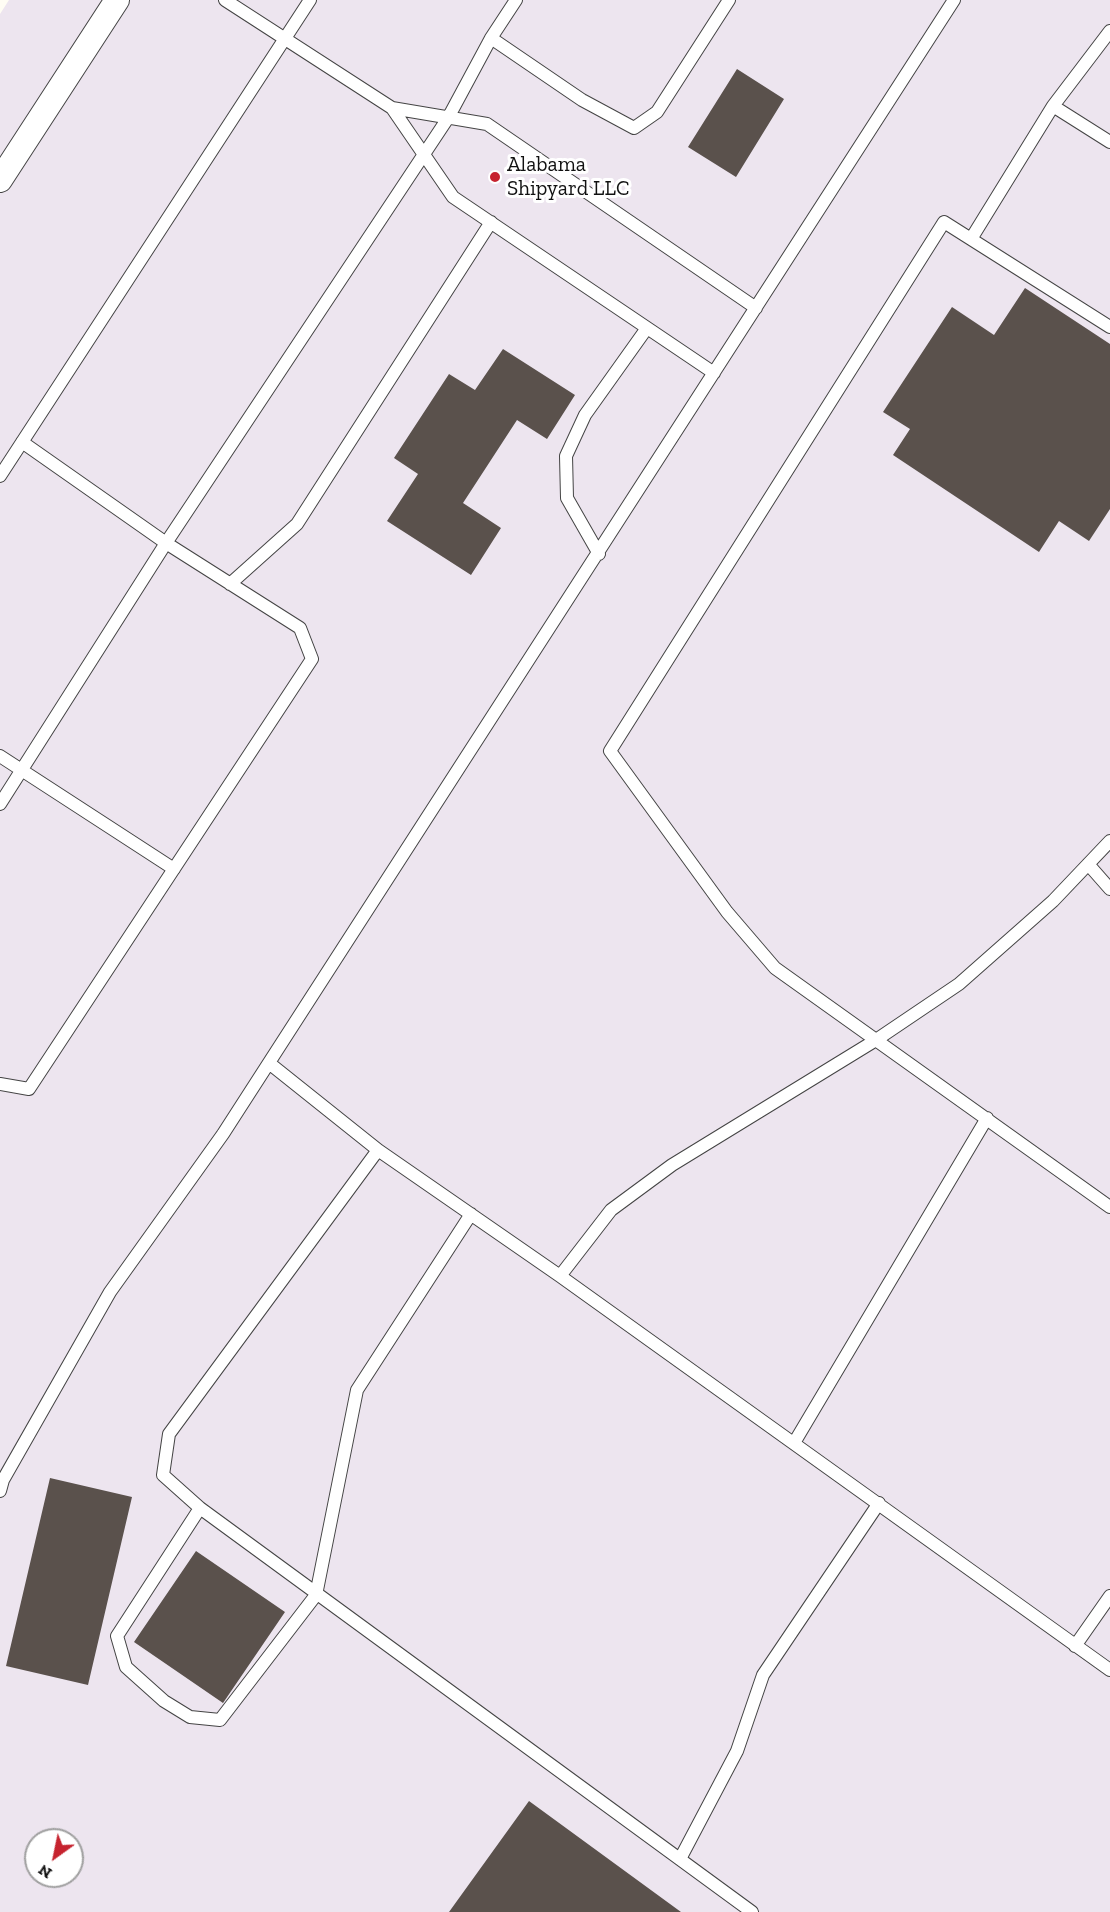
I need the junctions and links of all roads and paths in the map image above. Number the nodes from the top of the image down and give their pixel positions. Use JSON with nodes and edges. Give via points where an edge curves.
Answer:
{"nodes":[{"id":1,"x":117,"y":0,"type":"edge"},
{"id":2,"x":225,"y":0,"type":"edge"},
{"id":3,"x":310,"y":0,"type":"edge"},
{"id":4,"x":516,"y":0,"type":"edge"},
{"id":5,"x":729,"y":0,"type":"edge"},
{"id":6,"x":954,"y":0,"type":"edge"},
{"id":7,"x":1110,"y":31,"type":"edge"},
{"id":8,"x":491,"y":38,"type":"junction"},
{"id":9,"x":285,"y":39,"type":"junction"},
{"id":10,"x":1053,"y":106,"type":"junction"},
{"id":11,"x":392,"y":108,"type":"junction"},
{"id":12,"x":448,"y":118,"type":"junction"},
{"id":13,"x":1110,"y":142,"type":"edge"},
{"id":14,"x":423,"y":154,"type":"junction"},
{"id":15,"x":0,"y":180,"type":"edge"},
{"id":16,"x":491,"y":222,"type":"junction"},
{"id":17,"x":971,"y":238,"type":"junction"},
{"id":18,"x":756,"y":309,"type":"junction"},
{"id":19,"x":1110,"y":327,"type":"edge"},
{"id":20,"x":647,"y":328,"type":"junction"},
{"id":21,"x":714,"y":373,"type":"junction"},
{"id":22,"x":22,"y":442,"type":"junction"},
{"id":23,"x":0,"y":476,"type":"edge"},
{"id":24,"x":166,"y":543,"type":"junction"},
{"id":25,"x":599,"y":554,"type":"junction"},
{"id":26,"x":230,"y":584,"type":"junction"},
{"id":27,"x":0,"y":756,"type":"edge"},
{"id":28,"x":21,"y":770,"type":"junction"},
{"id":29,"x":0,"y":804,"type":"edge"},
{"id":30,"x":1110,"y":841,"type":"edge"},
{"id":31,"x":1088,"y":864,"type":"junction"},
{"id":32,"x":174,"y":869,"type":"junction"},
{"id":33,"x":1110,"y":889,"type":"edge"},
{"id":34,"x":876,"y":1040,"type":"junction"},
{"id":35,"x":269,"y":1063,"type":"junction"},
{"id":36,"x":0,"y":1084,"type":"edge"},
{"id":37,"x":987,"y":1118,"type":"junction"},
{"id":38,"x":378,"y":1150,"type":"junction"},
{"id":39,"x":1110,"y":1207,"type":"edge"},
{"id":40,"x":471,"y":1214,"type":"junction"},
{"id":41,"x":560,"y":1276,"type":"junction"},
{"id":42,"x":794,"y":1443,"type":"junction"},
{"id":43,"x":0,"y":1491,"type":"edge"},
{"id":44,"x":879,"y":1503,"type":"junction"},
{"id":45,"x":200,"y":1508,"type":"junction"},
{"id":46,"x":316,"y":1594,"type":"junction"},
{"id":47,"x":1110,"y":1596,"type":"edge"},
{"id":48,"x":1076,"y":1646,"type":"junction"},
{"id":49,"x":1110,"y":1671,"type":"edge"},
{"id":50,"x":680,"y":1859,"type":"junction"},
{"id":51,"x":752,"y":1912,"type":"edge"}],
"edges":[{"from":1,"to":15,"type":"street"},
{"from":2,"to":9,"type":"lane"},
{"from":3,"to":9,"type":"lane"},
{"from":4,"to":8,"type":"lane"},
{"from":5,"to":8,"type":"lane","via":[[657,112],[634,128],[582,100]]},
{"from":6,"to":18,"type":"lane"},
{"from":7,"to":10,"type":"lane"},
{"from":8,"to":12,"type":"lane"},
{"from":9,"to":11,"type":"lane"},
{"from":9,"to":22,"type":"lane"},
{"from":10,"to":13,"type":"lane"},
{"from":10,"to":17,"type":"lane"},
{"from":11,"to":12,"type":"lane"},
{"from":11,"to":14,"type":"lane"},
{"from":12,"to":14,"type":"lane"},
{"from":12,"to":18,"type":"lane","via":[[487,124]]},
{"from":14,"to":16,"type":"lane","via":[[453,197]]},
{"from":14,"to":24,"type":"lane"},
{"from":16,"to":20,"type":"lane"},
{"from":16,"to":26,"type":"lane","via":[[297,524]]},
{"from":17,"to":19,"type":"lane"},
{"from":17,"to":34,"type":"lane","via":[[944,222],[610,751],[727,912],[775,968]]},
{"from":18,"to":21,"type":"lane"},
{"from":20,"to":21,"type":"lane"},
{"from":20,"to":25,"type":"lane","via":[[585,415],[566,456],[567,498]]},
{"from":21,"to":25,"type":"lane"},
{"from":22,"to":23,"type":"lane"},
{"from":22,"to":24,"type":"lane"},
{"from":24,"to":26,"type":"lane"},
{"from":24,"to":28,"type":"lane"},
{"from":25,"to":35,"type":"lane"},
{"from":26,"to":32,"type":"lane","via":[[300,628],[312,659]]},
{"from":27,"to":28,"type":"lane"},
{"from":28,"to":29,"type":"lane"},
{"from":28,"to":32,"type":"lane"},
{"from":30,"to":31,"type":"lane"},
{"from":31,"to":33,"type":"lane"},
{"from":31,"to":34,"type":"lane","via":[[1053,901],[959,984]]},
{"from":32,"to":36,"type":"lane","via":[[29,1089]]},
{"from":34,"to":37,"type":"lane"},
{"from":34,"to":41,"type":"lane","via":[[672,1165],[628,1197],[611,1210]]},
{"from":35,"to":38,"type":"lane"},
{"from":35,"to":43,"type":"lane","via":[[110,1292],[3,1479]]},
{"from":37,"to":39,"type":"lane"},
{"from":37,"to":42,"type":"lane"},
{"from":38,"to":40,"type":"lane"},
{"from":38,"to":45,"type":"lane","via":[[169,1434],[163,1474]]},
{"from":40,"to":41,"type":"lane"},
{"from":40,"to":46,"type":"lane","via":[[357,1390]]},
{"from":41,"to":42,"type":"lane"},
{"from":42,"to":44,"type":"lane"},
{"from":44,"to":48,"type":"lane"},
{"from":44,"to":50,"type":"lane","via":[[763,1676],[736,1751]]},
{"from":45,"to":46,"type":"lane"},
{"from":45,"to":46,"type":"lane","via":[[117,1636],[126,1667],[164,1701],[190,1717],[220,1720]]},
{"from":46,"to":50,"type":"lane"},
{"from":47,"to":48,"type":"lane"},
{"from":48,"to":49,"type":"lane"},
{"from":50,"to":51,"type":"lane"}]}
